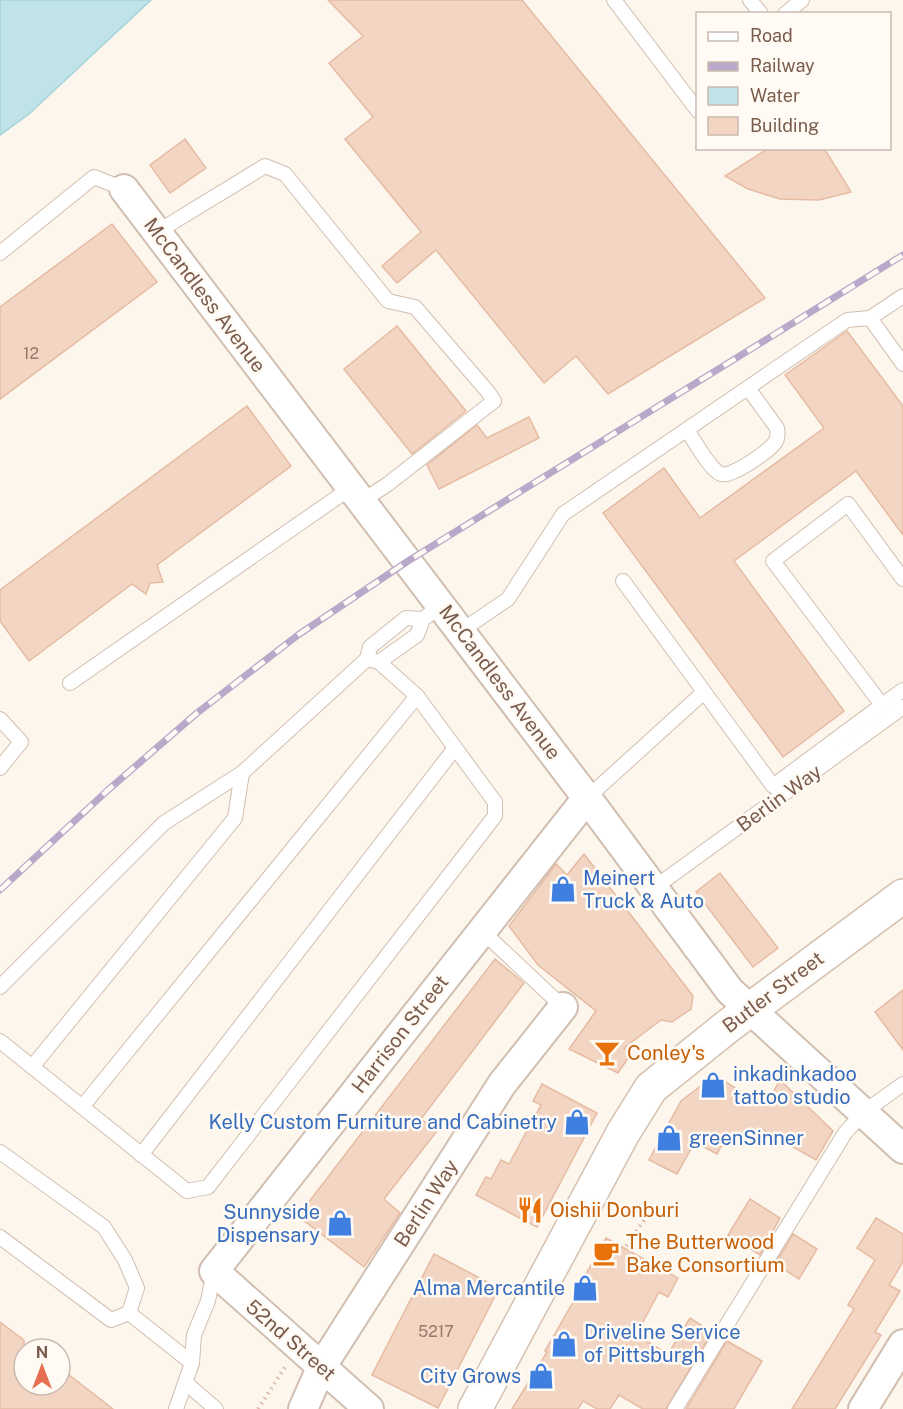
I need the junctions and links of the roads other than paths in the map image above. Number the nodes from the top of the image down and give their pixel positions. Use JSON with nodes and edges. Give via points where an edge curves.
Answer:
{"nodes":[{"id":1,"x":614,"y":0,"type":"edge"},
{"id":2,"x":750,"y":0,"type":"edge"},
{"id":3,"x":802,"y":0,"type":"edge"},
{"id":4,"x":759,"y":12,"type":"edge"},
{"id":5,"x":787,"y":12,"type":"edge"},
{"id":6,"x":696,"y":108,"type":"edge"},
{"id":7,"x":124,"y":189,"type":"joint"},
{"id":8,"x":157,"y":232,"type":"junction"},
{"id":9,"x":0,"y":253,"type":"edge"},
{"id":10,"x":903,"y":296,"type":"edge"},
{"id":11,"x":870,"y":318,"type":"junction"},
{"id":12,"x":903,"y":364,"type":"edge"},
{"id":13,"x":748,"y":388,"type":"junction"},
{"id":14,"x":687,"y":430,"type":"junction"},
{"id":15,"x":357,"y":494,"type":"junction"},
{"id":16,"x":903,"y":579,"type":"edge"},
{"id":17,"x":623,"y":580,"type":"dead end"},
{"id":18,"x":433,"y":612,"type":"junction"},
{"id":19,"x":461,"y":631,"type":"junction"},
{"id":20,"x":373,"y":661,"type":"junction"},
{"id":21,"x":70,"y":682,"type":"dead end"},
{"id":22,"x":903,"y":690,"type":"edge"},
{"id":23,"x":704,"y":692,"type":"junction"},
{"id":24,"x":417,"y":696,"type":"junction"},
{"id":25,"x":882,"y":705,"type":"junction"},
{"id":26,"x":903,"y":707,"type":"edge"},
{"id":27,"x":0,"y":719,"type":"edge"},
{"id":28,"x":455,"y":748,"type":"junction"},
{"id":29,"x":0,"y":768,"type":"edge"},
{"id":30,"x":242,"y":773,"type":"junction"},
{"id":31,"x":587,"y":798,"type":"junction"},
{"id":32,"x":654,"y":888,"type":"junction"},
{"id":33,"x":903,"y":896,"type":"edge"},
{"id":34,"x":482,"y":931,"type":"junction"},
{"id":35,"x":0,"y":987,"type":"edge"},
{"id":36,"x":563,"y":1007,"type":"joint"},
{"id":37,"x":750,"y":1010,"type":"junction"},
{"id":38,"x":0,"y":1041,"type":"edge"},
{"id":39,"x":32,"y":1067,"type":"junction"},
{"id":40,"x":903,"y":1084,"type":"edge"},
{"id":41,"x":82,"y":1107,"type":"junction"},
{"id":42,"x":864,"y":1112,"type":"junction"},
{"id":43,"x":903,"y":1149,"type":"edge"},
{"id":44,"x":0,"y":1152,"type":"edge"},
{"id":45,"x":141,"y":1155,"type":"junction"},
{"id":46,"x":0,"y":1236,"type":"edge"},
{"id":47,"x":214,"y":1271,"type":"junction"},
{"id":48,"x":129,"y":1313,"type":"junction"},
{"id":49,"x":903,"y":1344,"type":"edge"},
{"id":50,"x":192,"y":1364,"type":"junction"},
{"id":51,"x":322,"y":1366,"type":"junction"},
{"id":52,"x":186,"y":1383,"type":"junction"},
{"id":53,"x":176,"y":1409,"type":"edge"},
{"id":54,"x":216,"y":1409,"type":"edge"},
{"id":55,"x":303,"y":1409,"type":"edge"},
{"id":56,"x":369,"y":1409,"type":"edge"},
{"id":57,"x":475,"y":1409,"type":"edge"},
{"id":58,"x":675,"y":1409,"type":"edge"},
{"id":59,"x":863,"y":1409,"type":"edge"}],
"edges":[{"from":1,"to":6,"type":"lane"},
{"from":2,"to":4,"type":"lane"},
{"from":3,"to":5,"type":"lane"},
{"from":7,"to":8,"type":"street","name":"McCandless Avenue"},
{"from":7,"to":9,"type":"lane","via":[[94,177]]},
{"from":8,"to":15,"type":"street","name":"McCandless Avenue"},
{"from":8,"to":15,"type":"lane","via":[[265,166],[285,174],[388,301],[415,307],[494,402],[388,484]]},
{"from":10,"to":11,"type":"lane"},
{"from":11,"to":12,"type":"lane"},
{"from":11,"to":13,"type":"lane","via":[[847,320]]},
{"from":13,"to":14,"type":"lane"},
{"from":13,"to":14,"type":"lane","via":[[777,428],[778,436],[774,445],[732,474],[723,475],[716,470]]},
{"from":14,"to":19,"type":"lane","via":[[563,514],[508,599]]},
{"from":15,"to":18,"type":"street","name":"McCandless Avenue"},
{"from":15,"to":21,"type":"lane"},
{"from":16,"to":25,"type":"lane","via":[[848,504],[773,561]]},
{"from":17,"to":23,"type":"lane"},
{"from":18,"to":19,"type":"street","name":"McCandless Avenue"},
{"from":18,"to":20,"type":"lane","via":[[417,635]]},
{"from":18,"to":20,"type":"lane","via":[[406,618],[370,646]]},
{"from":19,"to":31,"type":"street","name":"McCandless Avenue"},
{"from":20,"to":24,"type":"lane"},
{"from":20,"to":30,"type":"lane"},
{"from":22,"to":25,"type":"lane"},
{"from":23,"to":25,"type":"lane","via":[[772,786]]},
{"from":23,"to":31,"type":"lane"},
{"from":24,"to":28,"type":"lane"},
{"from":24,"to":41,"type":"lane"},
{"from":26,"to":32,"type":"lane","name":"Berlin Way"},
{"from":27,"to":29,"type":"lane","via":[[21,742]]},
{"from":28,"to":45,"type":"lane"},
{"from":28,"to":45,"type":"lane","via":[[495,802],[495,816],[208,1187],[187,1191]]},
{"from":30,"to":35,"type":"lane","via":[[164,823]]},
{"from":30,"to":39,"type":"lane","via":[[235,818]]},
{"from":31,"to":32,"type":"street","name":"McCandless Avenue"},
{"from":31,"to":34,"type":"street","name":"Harrison Street"},
{"from":32,"to":37,"type":"street","name":"McCandless Avenue","via":[[730,991]]},
{"from":33,"to":37,"type":"main road","name":"Butler Street"},
{"from":34,"to":36,"type":"lane"},
{"from":34,"to":47,"type":"street","name":"Harrison Street"},
{"from":36,"to":51,"type":"street","name":"Berlin Way","via":[[502,1084]]},
{"from":37,"to":42,"type":"street","name":"McCandless Avenue"},
{"from":37,"to":57,"type":"main road","name":"Butler Street","via":[[651,1088],[622,1133]]},
{"from":38,"to":39,"type":"lane"},
{"from":39,"to":41,"type":"lane"},
{"from":40,"to":42,"type":"lane"},
{"from":41,"to":45,"type":"lane"},
{"from":42,"to":43,"type":"street","name":"McCandless Avenue"},
{"from":42,"to":58,"type":"lane","via":[[845,1133]]},
{"from":44,"to":48,"type":"lane","via":[[104,1227],[137,1288]]},
{"from":46,"to":48,"type":"lane","via":[[111,1320]]},
{"from":47,"to":50,"type":"lane","via":[[208,1301],[194,1335]]},
{"from":47,"to":51,"type":"street","name":"52nd Street"},
{"from":48,"to":50,"type":"lane"},
{"from":49,"to":59,"type":"street"},
{"from":50,"to":52,"type":"lane"},
{"from":51,"to":55,"type":"street","name":"Berlin Way"},
{"from":51,"to":56,"type":"street","name":"52nd Street"},
{"from":52,"to":53,"type":"lane"},
{"from":52,"to":54,"type":"lane"}]}
